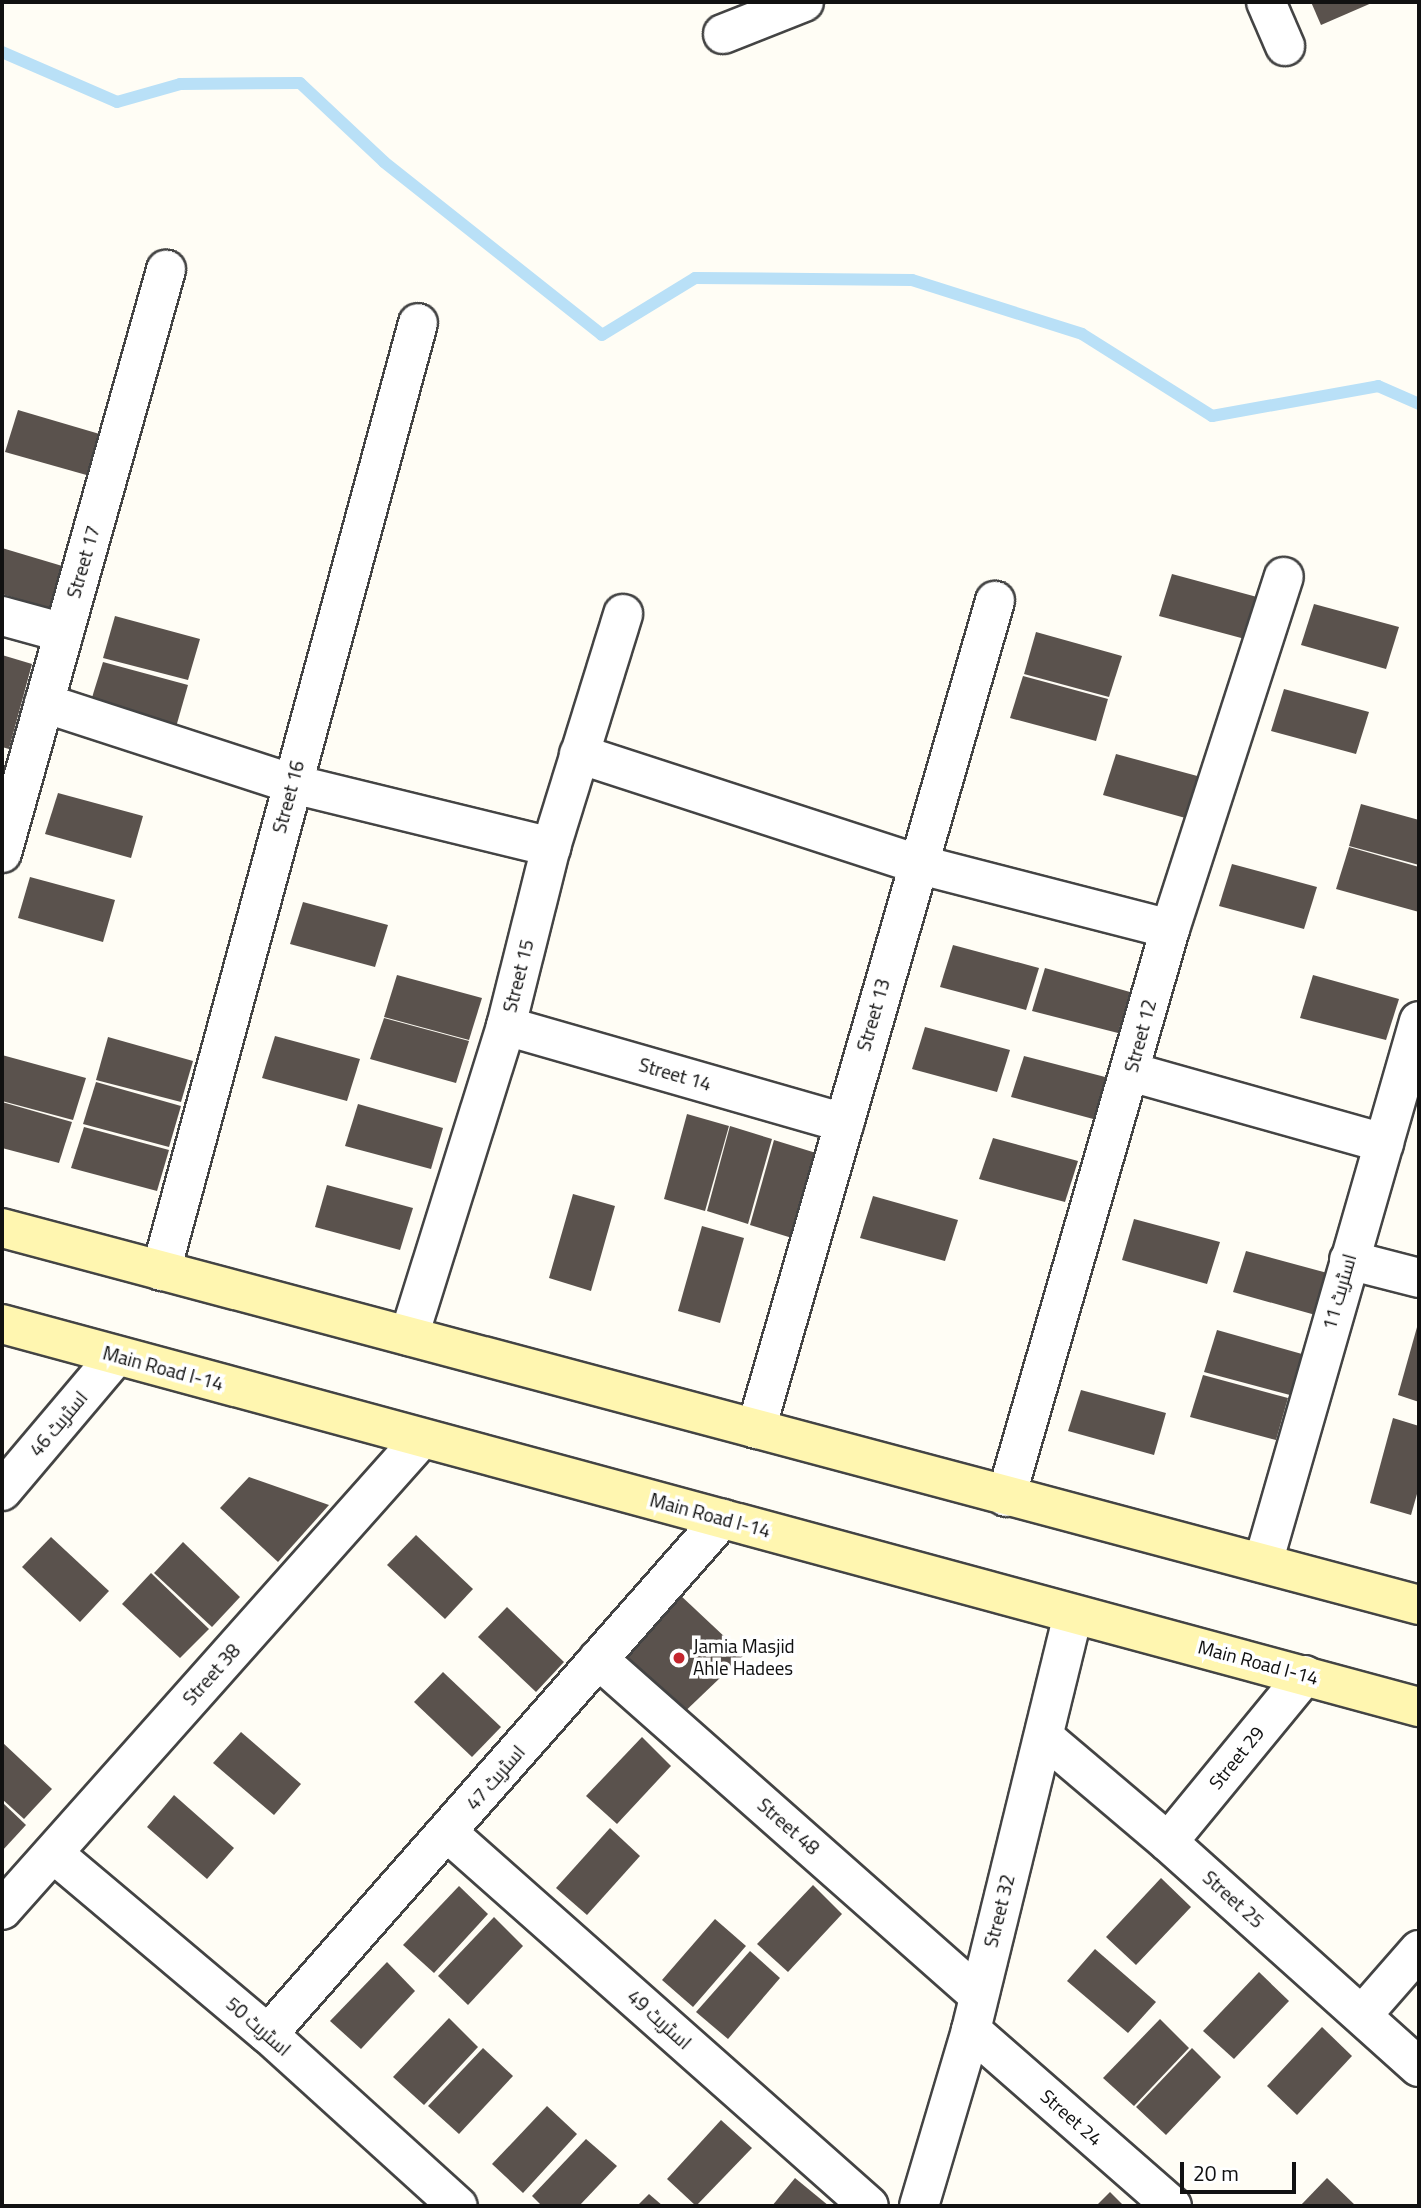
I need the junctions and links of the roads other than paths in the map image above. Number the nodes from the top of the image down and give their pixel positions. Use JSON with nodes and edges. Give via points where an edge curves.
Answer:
{"nodes":[{"id":1,"x":804,"y":2,"type":"edge"},
{"id":2,"x":1266,"y":2,"type":"edge"},
{"id":3,"x":723,"y":34,"type":"dead end"},
{"id":4,"x":1285,"y":46,"type":"dead end"},
{"id":5,"x":166,"y":270,"type":"dead end"},
{"id":6,"x":418,"y":323,"type":"dead end"},
{"id":7,"x":1284,"y":577,"type":"dead end"},
{"id":8,"x":995,"y":601,"type":"dead end"},
{"id":9,"x":622,"y":614,"type":"dead end"},
{"id":10,"x":2,"y":616,"type":"edge"},
{"id":11,"x":64,"y":633,"type":"junction"},
{"id":12,"x":44,"y":703,"type":"junction"},
{"id":13,"x":579,"y":754,"type":"junction"},
{"id":14,"x":293,"y":784,"type":"junction"},
{"id":15,"x":551,"y":847,"type":"junction"},
{"id":16,"x":2,"y":853,"type":"edge"},
{"id":17,"x":917,"y":864,"type":"junction"},
{"id":18,"x":1170,"y":929,"type":"junction"},
{"id":19,"x":1419,"y":1021,"type":"edge"},
{"id":20,"x":506,"y":1026,"type":"junction"},
{"id":21,"x":1131,"y":1072,"type":"junction"},
{"id":22,"x":844,"y":1123,"type":"junction"},
{"id":23,"x":1384,"y":1143,"type":"junction"},
{"id":24,"x":2,"y":1228,"type":"edge"},
{"id":25,"x":1349,"y":1260,"type":"junction"},
{"id":26,"x":161,"y":1271,"type":"junction"},
{"id":27,"x":1419,"y":1278,"type":"edge"},
{"id":28,"x":2,"y":1324,"type":"edge"},
{"id":29,"x":409,"y":1336,"type":"junction"},
{"id":30,"x":116,"y":1356,"type":"junction"},
{"id":31,"x":756,"y":1429,"type":"junction"},
{"id":32,"x":421,"y":1439,"type":"junction"},
{"id":33,"x":2,"y":1491,"type":"edge"},
{"id":34,"x":1006,"y":1497,"type":"junction"},
{"id":35,"x":722,"y":1519,"type":"junction"},
{"id":36,"x":1263,"y":1563,"type":"junction"},
{"id":37,"x":1419,"y":1605,"type":"edge"},
{"id":38,"x":1073,"y":1614,"type":"junction"},
{"id":39,"x":598,"y":1659,"type":"junction"},
{"id":40,"x":1305,"y":1675,"type":"junction"},
{"id":41,"x":1419,"y":1707,"type":"edge"},
{"id":42,"x":1044,"y":1737,"type":"junction"},
{"id":43,"x":448,"y":1833,"type":"junction"},
{"id":44,"x":1168,"y":1842,"type":"junction"},
{"id":45,"x":54,"y":1854,"type":"junction"},
{"id":46,"x":2,"y":1910,"type":"edge"},
{"id":47,"x":1419,"y":1950,"type":"edge"},
{"id":48,"x":975,"y":2012,"type":"junction"},
{"id":49,"x":1363,"y":2014,"type":"junction"},
{"id":50,"x":268,"y":2034,"type":"junction"},
{"id":51,"x":1419,"y":2067,"type":"edge"},
{"id":52,"x":438,"y":2200,"type":"edge"},
{"id":53,"x":869,"y":2206,"type":"edge"},
{"id":54,"x":919,"y":2206,"type":"edge"},
{"id":55,"x":1172,"y":2206,"type":"edge"}],
"edges":[{"from":1,"to":3,"type":"street"},
{"from":2,"to":4,"type":"street"},
{"from":5,"to":11,"type":"street","name":"Street 17"},
{"from":6,"to":14,"type":"street","name":"Street 16"},
{"from":7,"to":18,"type":"street","name":"Street 12"},
{"from":8,"to":17,"type":"street","name":"Street 13"},
{"from":9,"to":13,"type":"street","name":"Street 15"},
{"from":10,"to":11,"type":"street"},
{"from":11,"to":12,"type":"street","name":"Street 17"},
{"from":12,"to":14,"type":"street"},
{"from":12,"to":16,"type":"street","name":"Street 17"},
{"from":13,"to":15,"type":"street","name":"Street 15"},
{"from":13,"to":17,"type":"street"},
{"from":14,"to":15,"type":"street"},
{"from":14,"to":26,"type":"street","name":"Street 16"},
{"from":15,"to":20,"type":"street","name":"Street 15"},
{"from":17,"to":18,"type":"street"},
{"from":17,"to":22,"type":"street","name":"Street 13"},
{"from":18,"to":21,"type":"street","name":"Street 12"},
{"from":19,"to":23,"type":"street","name":"اسٹریٹ 11"},
{"from":20,"to":22,"type":"street","name":"Street 14"},
{"from":20,"to":29,"type":"street","name":"Street 15"},
{"from":21,"to":23,"type":"street"},
{"from":21,"to":34,"type":"street","name":"Street 12"},
{"from":22,"to":31,"type":"street","name":"Street 13"},
{"from":23,"to":25,"type":"street","name":"اسٹریٹ 11"},
{"from":24,"to":26,"type":"main road"},
{"from":25,"to":27,"type":"street"},
{"from":25,"to":36,"type":"street","name":"اسٹریٹ 11"},
{"from":26,"to":29,"type":"main road"},
{"from":28,"to":30,"type":"main road","name":"Main Road I-14"},
{"from":29,"to":31,"type":"main road"},
{"from":30,"to":32,"type":"main road","name":"Main Road I-14"},
{"from":30,"to":33,"type":"street","name":"اسٹریٹ 46"},
{"from":31,"to":34,"type":"main road"},
{"from":32,"to":35,"type":"main road","name":"Main Road I-14"},
{"from":32,"to":45,"type":"street","name":"Street 38"},
{"from":34,"to":36,"type":"main road"},
{"from":35,"to":38,"type":"main road","name":"Main Road I-14"},
{"from":35,"to":39,"type":"street","name":"اسٹریٹ 47"},
{"from":36,"to":37,"type":"main road"},
{"from":38,"to":40,"type":"main road","name":"Main Road I-14"},
{"from":38,"to":42,"type":"street","name":"Street 32"},
{"from":39,"to":43,"type":"street","name":"اسٹریٹ 47"},
{"from":39,"to":48,"type":"street","name":"Street 48"},
{"from":40,"to":41,"type":"main road","name":"Main Road I-14"},
{"from":40,"to":44,"type":"street","name":"Street 29"},
{"from":42,"to":44,"type":"street","name":"Street 25"},
{"from":42,"to":48,"type":"street","name":"Street 32"},
{"from":43,"to":50,"type":"street","name":"اسٹریٹ 47"},
{"from":43,"to":53,"type":"street","name":"اسٹریٹ 49"},
{"from":44,"to":49,"type":"street","name":"Street 25"},
{"from":45,"to":46,"type":"street","name":"Street 38"},
{"from":45,"to":50,"type":"street","name":"اسٹریٹ 50"},
{"from":47,"to":49,"type":"street"},
{"from":48,"to":54,"type":"street","name":"Street 32"},
{"from":48,"to":55,"type":"street","name":"Street 24"},
{"from":49,"to":51,"type":"street","name":"Street 25"},
{"from":50,"to":52,"type":"street","name":"اسٹریٹ 50"}]}
